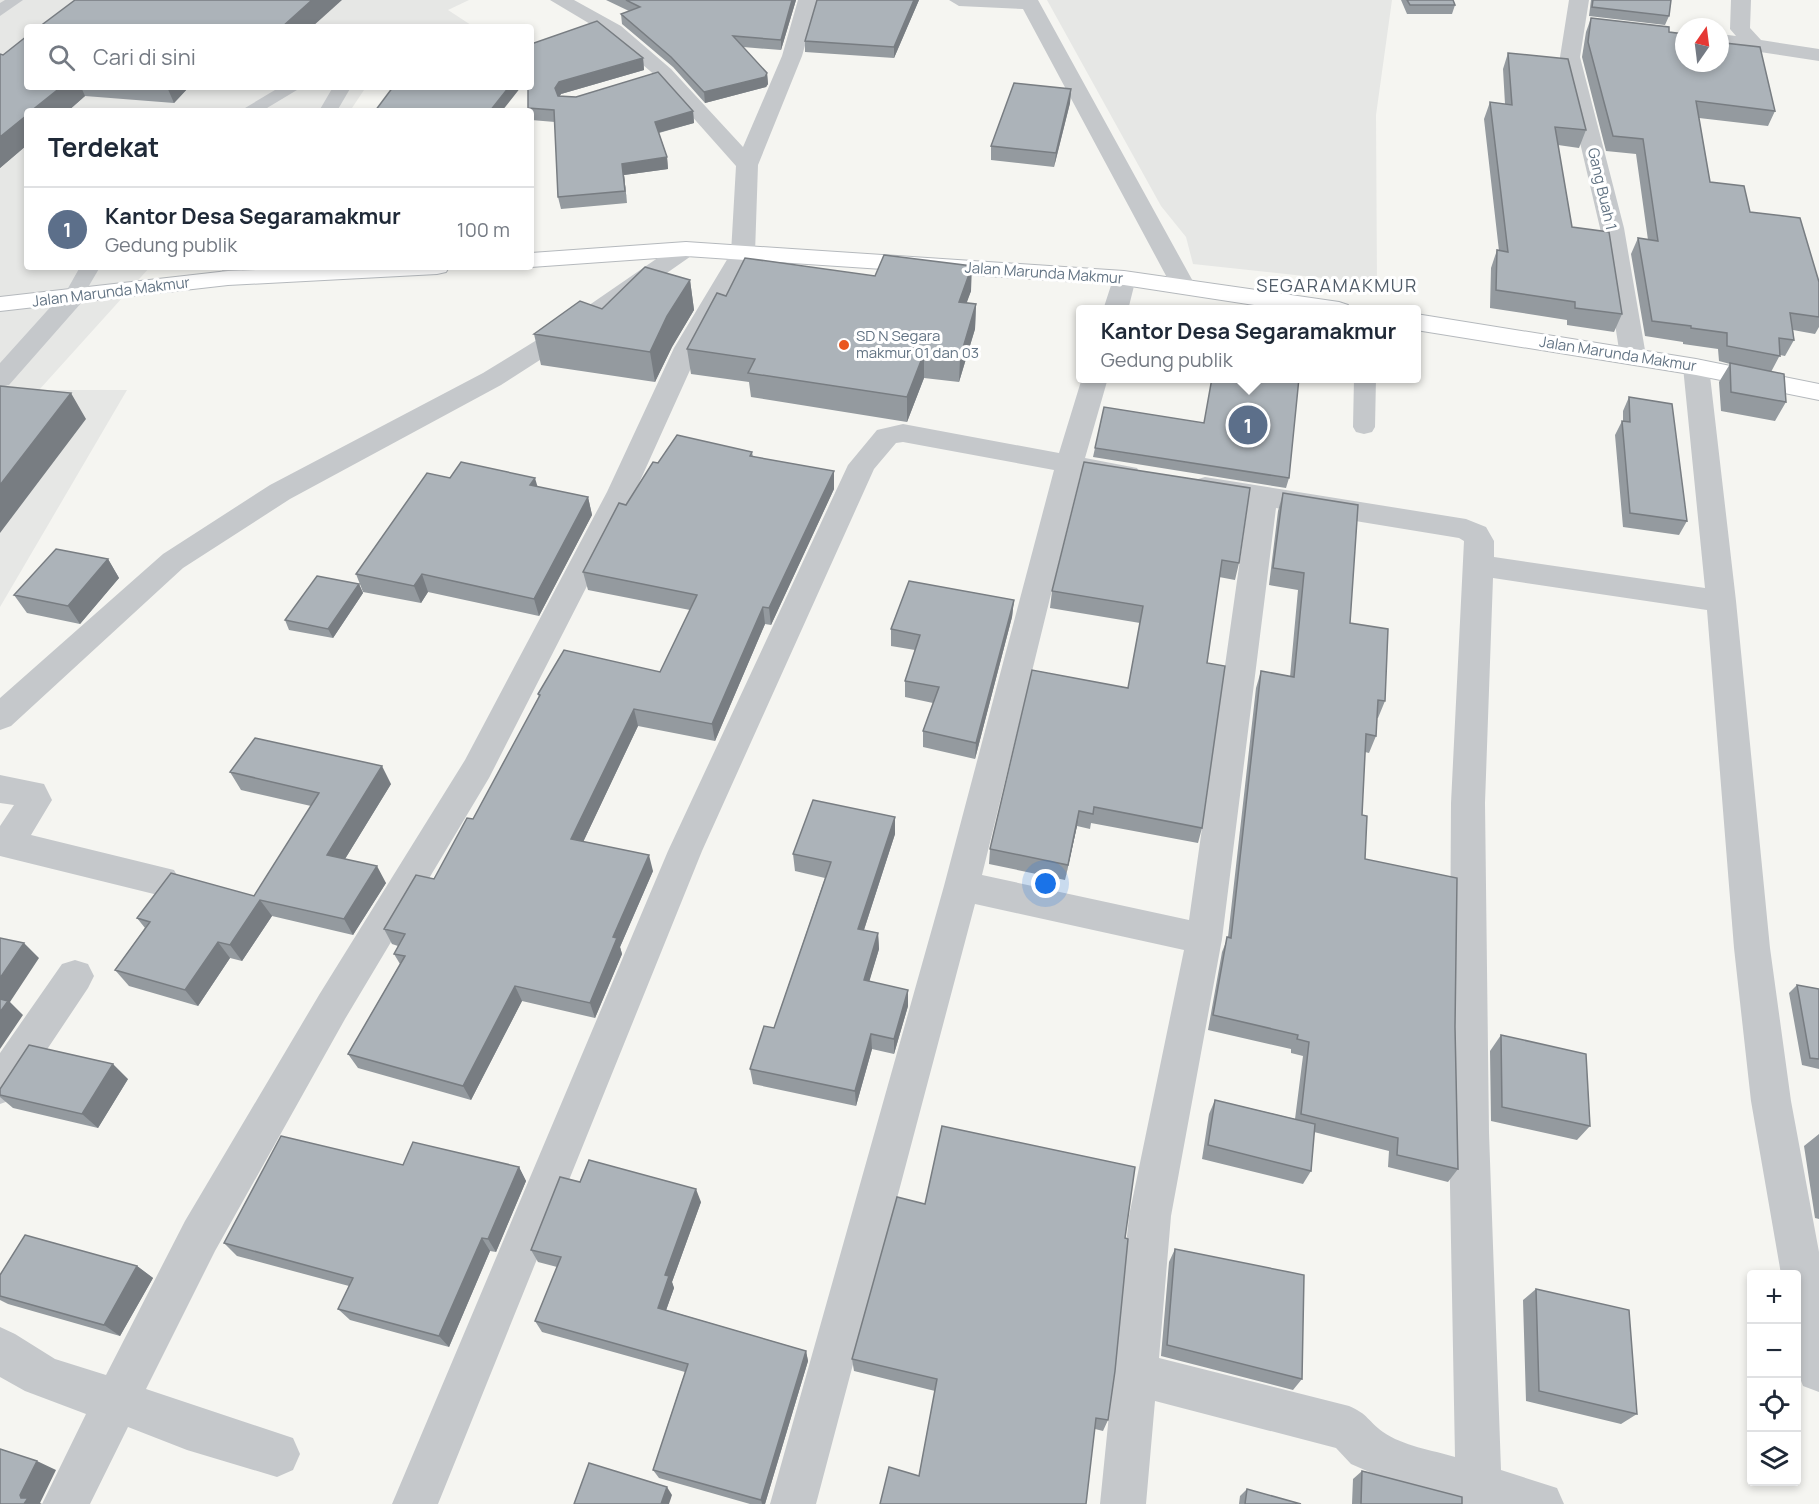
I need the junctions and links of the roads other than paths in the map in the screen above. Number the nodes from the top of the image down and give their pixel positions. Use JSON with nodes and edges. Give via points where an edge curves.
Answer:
{"nodes":[{"id":1,"x":15,"y":0,"type":"edge"},
{"id":2,"x":560,"y":0,"type":"edge"},
{"id":3,"x":808,"y":0,"type":"edge"},
{"id":4,"x":958,"y":0,"type":"edge"},
{"id":5,"x":1579,"y":0,"type":"edge"},
{"id":6,"x":1741,"y":0,"type":"edge"},
{"id":7,"x":1030,"y":2,"type":"edge"},
{"id":8,"x":0,"y":11,"type":"edge"},
{"id":9,"x":1729,"y":41,"type":"edge"},
{"id":10,"x":1754,"y":44,"type":"junction"},
{"id":11,"x":1819,"y":55,"type":"edge"},
{"id":12,"x":664,"y":73,"type":"junction"},
{"id":13,"x":642,"y":80,"type":"edge"},
{"id":14,"x":288,"y":90,"type":"edge"},
{"id":15,"x":340,"y":90,"type":"edge"},
{"id":16,"x":254,"y":108,"type":"edge"},
{"id":17,"x":330,"y":108,"type":"edge"},
{"id":18,"x":747,"y":165,"type":"junction"},
{"id":19,"x":686,"y":249,"type":"junction"},
{"id":20,"x":743,"y":253,"type":"junction"},
{"id":21,"x":534,"y":260,"type":"edge"},
{"id":22,"x":88,"y":270,"type":"edge"},
{"id":23,"x":396,"y":270,"type":"edge"},
{"id":24,"x":231,"y":272,"type":"edge"},
{"id":25,"x":1124,"y":278,"type":"junction"},
{"id":26,"x":1183,"y":285,"type":"junction"},
{"id":27,"x":73,"y":297,"type":"junction"},
{"id":28,"x":0,"y":304,"type":"edge"},
{"id":29,"x":1116,"y":305,"type":"edge"},
{"id":30,"x":1280,"y":305,"type":"edge"},
{"id":31,"x":1421,"y":323,"type":"edge"},
{"id":32,"x":1633,"y":356,"type":"junction"},
{"id":33,"x":1696,"y":367,"type":"junction"},
{"id":34,"x":0,"y":380,"type":"edge"},
{"id":35,"x":1094,"y":383,"type":"edge"},
{"id":36,"x":1365,"y":383,"type":"edge"},
{"id":37,"x":1819,"y":392,"type":"edge"},
{"id":38,"x":1364,"y":427,"type":"dead end"},
{"id":39,"x":1069,"y":465,"type":"junction"},
{"id":40,"x":1149,"y":478,"type":"edge"},
{"id":41,"x":1183,"y":484,"type":"edge"},
{"id":42,"x":1263,"y":496,"type":"junction"},
{"id":43,"x":1479,"y":566,"type":"junction"},
{"id":44,"x":1721,"y":601,"type":"junction"},
{"id":45,"x":0,"y":717,"type":"edge"},
{"id":46,"x":0,"y":789,"type":"edge"},
{"id":47,"x":162,"y":881,"type":"edge"},
{"id":48,"x":962,"y":886,"type":"junction"},
{"id":49,"x":1204,"y":939,"type":"junction"},
{"id":50,"x":75,"y":976,"type":"dead end"},
{"id":51,"x":0,"y":1086,"type":"edge"},
{"id":52,"x":0,"y":1349,"type":"edge"},
{"id":53,"x":1819,"y":1370,"type":"edge"},
{"id":54,"x":1136,"y":1374,"type":"junction"},
{"id":55,"x":117,"y":1401,"type":"junction"},
{"id":56,"x":277,"y":1454,"type":"dead end"},
{"id":57,"x":1479,"y":1487,"type":"junction"},
{"id":58,"x":65,"y":1504,"type":"edge"},
{"id":59,"x":415,"y":1504,"type":"edge"},
{"id":60,"x":794,"y":1504,"type":"edge"},
{"id":61,"x":1123,"y":1504,"type":"edge"},
{"id":62,"x":1541,"y":1504,"type":"edge"}],
"edges":[{"from":1,"to":8,"type":"lane"},
{"from":2,"to":12,"type":"street","via":[[614,30]]},
{"from":3,"to":18,"type":"street","via":[[792,56]]},
{"from":4,"to":7,"type":"street"},
{"from":5,"to":32,"type":"street","name":"Gang Buah 1","via":[[1585,24],[1570,57],[1612,228]]},
{"from":6,"to":10,"type":"street","via":[[1740,29]]},
{"from":7,"to":26,"type":"street"},
{"from":9,"to":10,"type":"street"},
{"from":10,"to":11,"type":"street"},
{"from":12,"to":13,"type":"street"},
{"from":12,"to":18,"type":"street"},
{"from":14,"to":16,"type":"lane"},
{"from":15,"to":17,"type":"lane"},
{"from":18,"to":20,"type":"street"},
{"from":19,"to":20,"type":"main road","name":"Jalan Marunda Makmur"},
{"from":19,"to":21,"type":"main road","name":"Jalan Marunda Makmur"},
{"from":19,"to":45,"type":"street","via":[[492,379],[280,492],[173,561]]},
{"from":20,"to":25,"type":"main road","name":"Jalan Marunda Makmur"},
{"from":20,"to":55,"type":"street","via":[[687,348],[621,492],[477,769],[332,1007],[200,1236]]},
{"from":22,"to":27,"type":"lane"},
{"from":23,"to":24,"type":"main road","name":"Jalan Marunda Makmur","via":[[342,274]]},
{"from":24,"to":27,"type":"main road","name":"Jalan Marunda Makmur"},
{"from":25,"to":26,"type":"main road","name":"Jalan Marunda Makmur"},
{"from":25,"to":29,"type":"street"},
{"from":26,"to":30,"type":"main road","name":"Jalan Marunda Makmur"},
{"from":27,"to":28,"type":"main road","name":"Jalan Marunda Makmur"},
{"from":27,"to":34,"type":"street"},
{"from":31,"to":32,"type":"main road","name":"Jalan Marunda Makmur"},
{"from":32,"to":33,"type":"main road","name":"Jalan Marunda Makmur"},
{"from":33,"to":37,"type":"main road","name":"Jalan Marunda Makmur"},
{"from":33,"to":44,"type":"street"},
{"from":35,"to":39,"type":"street"},
{"from":36,"to":38,"type":"lane"},
{"from":39,"to":40,"type":"street"},
{"from":39,"to":48,"type":"street"},
{"from":39,"to":59,"type":"street","via":[[903,433],[886,436],[862,465],[685,851]]},
{"from":41,"to":42,"type":"street"},
{"from":42,"to":43,"type":"street","via":[[1466,529],[1476,534],[1479,541]]},
{"from":42,"to":49,"type":"street"},
{"from":43,"to":44,"type":"street"},
{"from":43,"to":57,"type":"street","via":[[1468,803],[1469,1133]]},
{"from":44,"to":53,"type":"street","via":[[1752,948],[1770,1089]]},
{"from":46,"to":47,"type":"street","via":[[32,794],[34,800],[9,841],[11,845]]},
{"from":48,"to":49,"type":"street"},
{"from":48,"to":60,"type":"street"},
{"from":49,"to":54,"type":"street","via":[[1150,1216]]},
{"from":50,"to":51,"type":"street"},
{"from":52,"to":55,"type":"street","via":[[43,1378]]},
{"from":54,"to":57,"type":"street","via":[[1349,1429],[1367,1448],[1411,1467]]},
{"from":54,"to":61,"type":"street"},
{"from":55,"to":56,"type":"street"},
{"from":55,"to":58,"type":"street"},
{"from":57,"to":62,"type":"street"}]}
